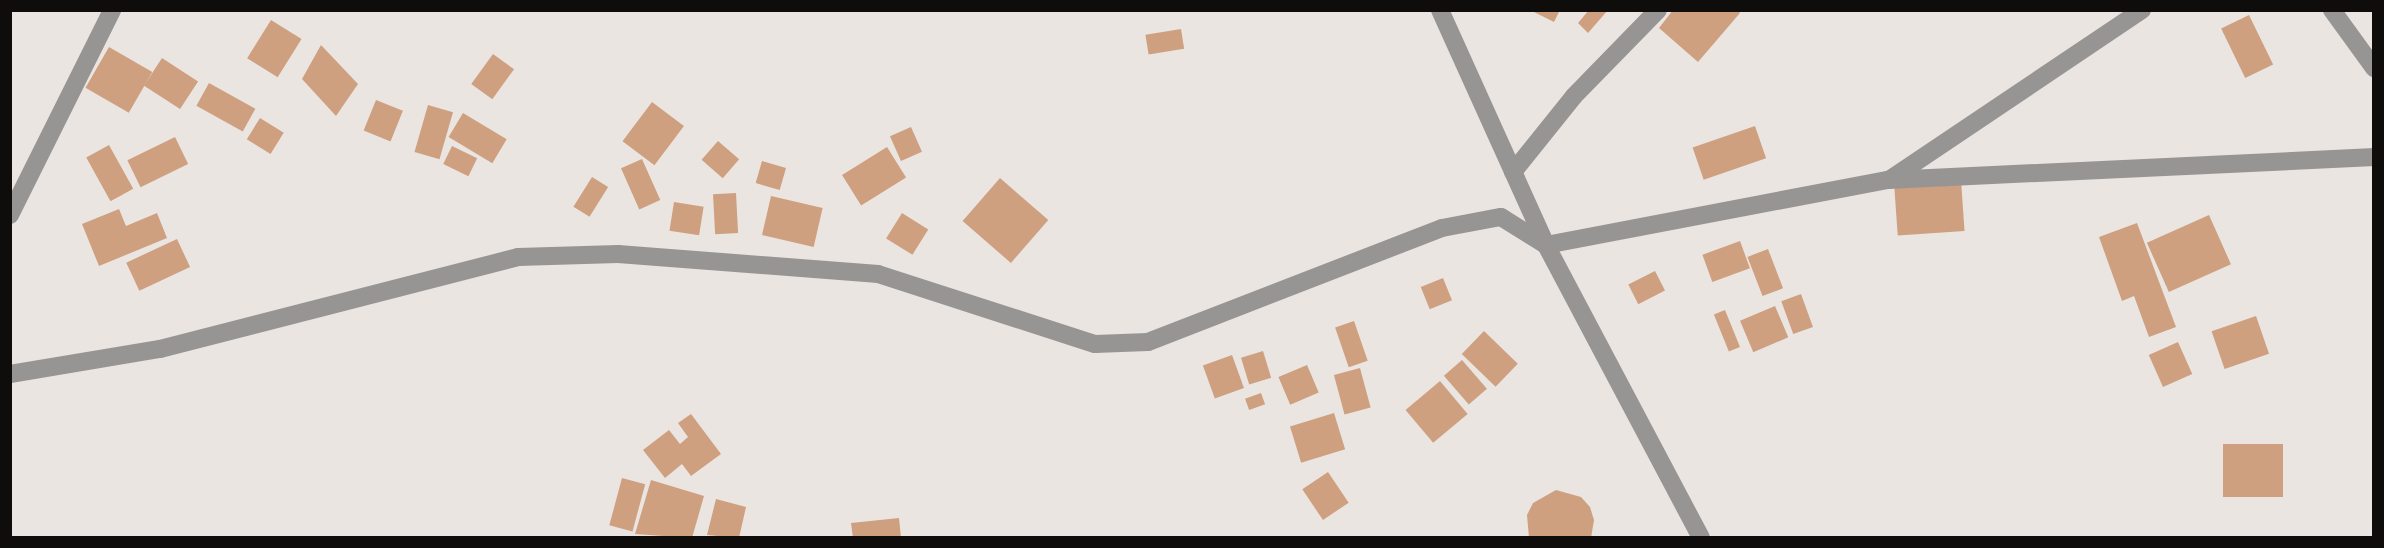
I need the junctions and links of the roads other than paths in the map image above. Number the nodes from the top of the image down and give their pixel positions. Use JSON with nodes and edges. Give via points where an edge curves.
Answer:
{"nodes":[{"id":1,"x":1440,"y":10,"type":"edge"},
{"id":2,"x":1658,"y":10,"type":"edge"},
{"id":3,"x":2142,"y":10,"type":"edge"},
{"id":4,"x":2332,"y":10,"type":"edge"},
{"id":5,"x":108,"y":12,"type":"edge"},
{"id":6,"x":2373,"y":68,"type":"edge"},
{"id":7,"x":2373,"y":157,"type":"edge"},
{"id":8,"x":1513,"y":172,"type":"junction"},
{"id":9,"x":1888,"y":180,"type":"junction"},
{"id":10,"x":10,"y":216,"type":"edge"},
{"id":11,"x":1546,"y":245,"type":"junction"},
{"id":12,"x":10,"y":374,"type":"edge"},
{"id":13,"x":1701,"y":537,"type":"edge"}],
"edges":[{"from":1,"to":8,"type":"street"},
{"from":2,"to":8,"type":"street","via":[[1574,96]]},
{"from":3,"to":9,"type":"street"},
{"from":4,"to":6,"type":"street"},
{"from":5,"to":10,"type":"street"},
{"from":7,"to":9,"type":"street"},
{"from":8,"to":11,"type":"street"},
{"from":9,"to":11,"type":"street"},
{"from":11,"to":12,"type":"street","via":[[1501,217],[1442,228],[1148,342],[1095,344],[878,274],[618,254],[518,256],[160,350]]},
{"from":11,"to":13,"type":"street"}]}
